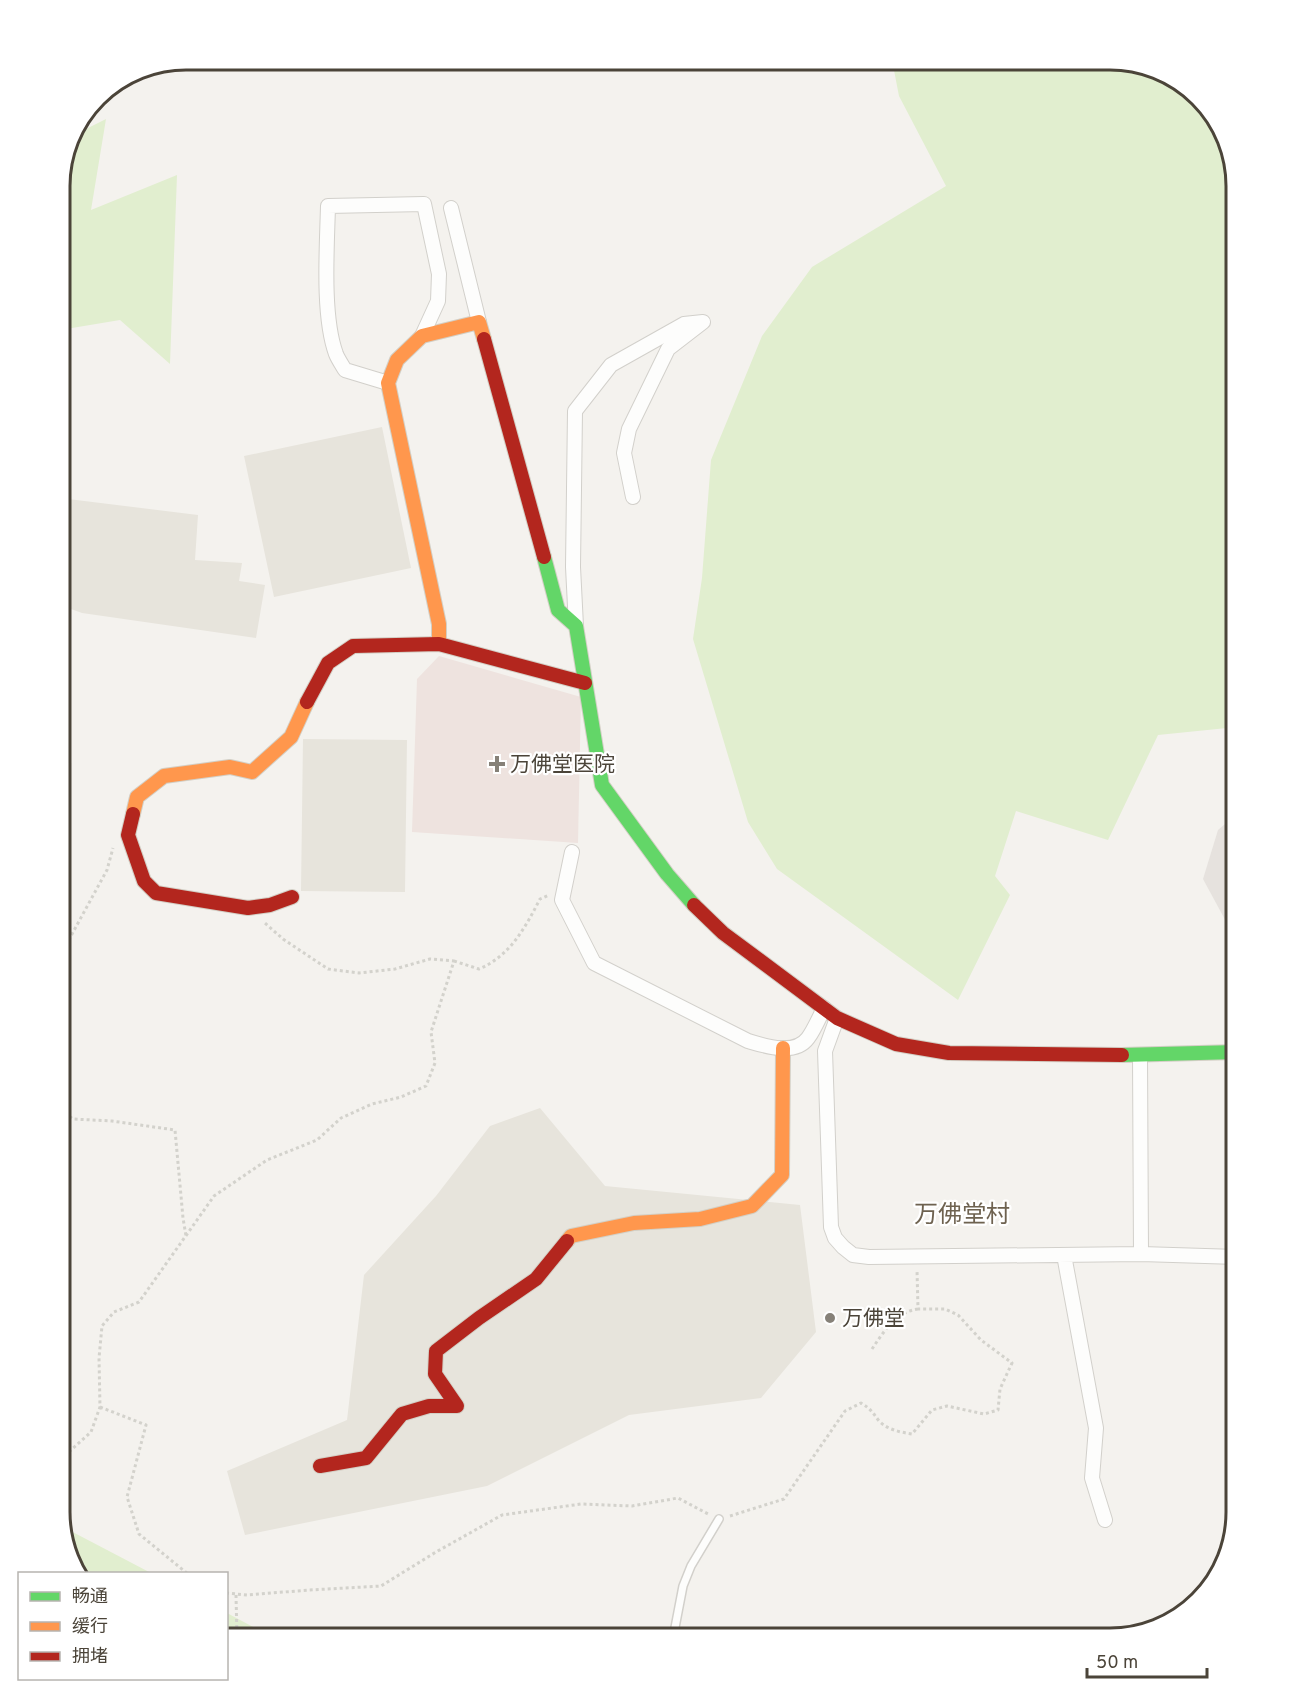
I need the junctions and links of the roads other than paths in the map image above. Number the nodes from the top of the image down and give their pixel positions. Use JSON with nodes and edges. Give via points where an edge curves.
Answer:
{"nodes":[{"id":1,"x":451,"y":208,"type":"dead end"},
{"id":2,"x":479,"y":322,"type":"junction"},
{"id":3,"x":422,"y":336,"type":"junction"},
{"id":4,"x":388,"y":383,"type":"junction"},
{"id":5,"x":633,"y":497,"type":"dead end"},
{"id":6,"x":576,"y":626,"type":"junction"},
{"id":7,"x":439,"y":644,"type":"junction"},
{"id":8,"x":585,"y":683,"type":"junction"},
{"id":9,"x":572,"y":852,"type":"dead end"},
{"id":10,"x":292,"y":897,"type":"dead end"},
{"id":11,"x":824,"y":1008,"type":"junction"},
{"id":12,"x":837,"y":1018,"type":"junction"},
{"id":13,"x":783,"y":1048,"type":"junction"},
{"id":14,"x":1226,"y":1052,"type":"edge"},
{"id":15,"x":1140,"y":1055,"type":"junction"},
{"id":16,"x":1141,"y":1254,"type":"junction"},
{"id":17,"x":1064,"y":1255,"type":"junction"},
{"id":18,"x":1226,"y":1257,"type":"edge"},
{"id":19,"x":320,"y":1466,"type":"dead end"},
{"id":20,"x":718,"y":1519,"type":"road end"},
{"id":21,"x":1105,"y":1520,"type":"dead end"},
{"id":22,"x":675,"y":1628,"type":"edge"}],
"edges":[{"from":1,"to":2,"type":"street"},
{"from":2,"to":3,"type":"street"},
{"from":2,"to":6,"type":"street","via":[[558,610]]},
{"from":3,"to":4,"type":"street","via":[[397,360]]},
{"from":3,"to":4,"type":"street","via":[[438,301],[439,274],[424,204],[328,206],[329,322],[336,354],[345,370]]},
{"from":4,"to":7,"type":"street","via":[[439,624]]},
{"from":5,"to":6,"type":"street","via":[[624,453],[629,429],[668,349],[703,322],[684,324],[611,364],[575,411]]},
{"from":6,"to":8,"type":"street"},
{"from":7,"to":8,"type":"street"},
{"from":7,"to":10,"type":"street","via":[[354,646],[328,663],[291,737],[252,772],[230,767],[164,776],[137,797],[128,836],[144,881],[156,893],[248,908]]},
{"from":8,"to":11,"type":"street","via":[[602,785],[629,823],[667,874],[723,933]]},
{"from":9,"to":13,"type":"street","via":[[562,900],[594,963],[748,1041]]},
{"from":11,"to":12,"type":"street"},
{"from":11,"to":13,"type":"street","via":[[807,1041]]},
{"from":12,"to":15,"type":"street","via":[[896,1044],[948,1053]]},
{"from":12,"to":17,"type":"street","via":[[825,1051],[831,1227],[839,1242],[853,1255],[870,1257]]},
{"from":13,"to":19,"type":"street","via":[[782,1175],[752,1206],[700,1219],[634,1223],[571,1236],[536,1279],[436,1351],[435,1374],[457,1406],[429,1406],[402,1414],[366,1458]]},
{"from":14,"to":15,"type":"street"},
{"from":15,"to":16,"type":"street"},
{"from":16,"to":17,"type":"street"},
{"from":16,"to":18,"type":"street"},
{"from":17,"to":21,"type":"street","via":[[1096,1428],[1092,1478]]},
{"from":20,"to":22,"type":"lane","via":[[683,1586]]}]}
